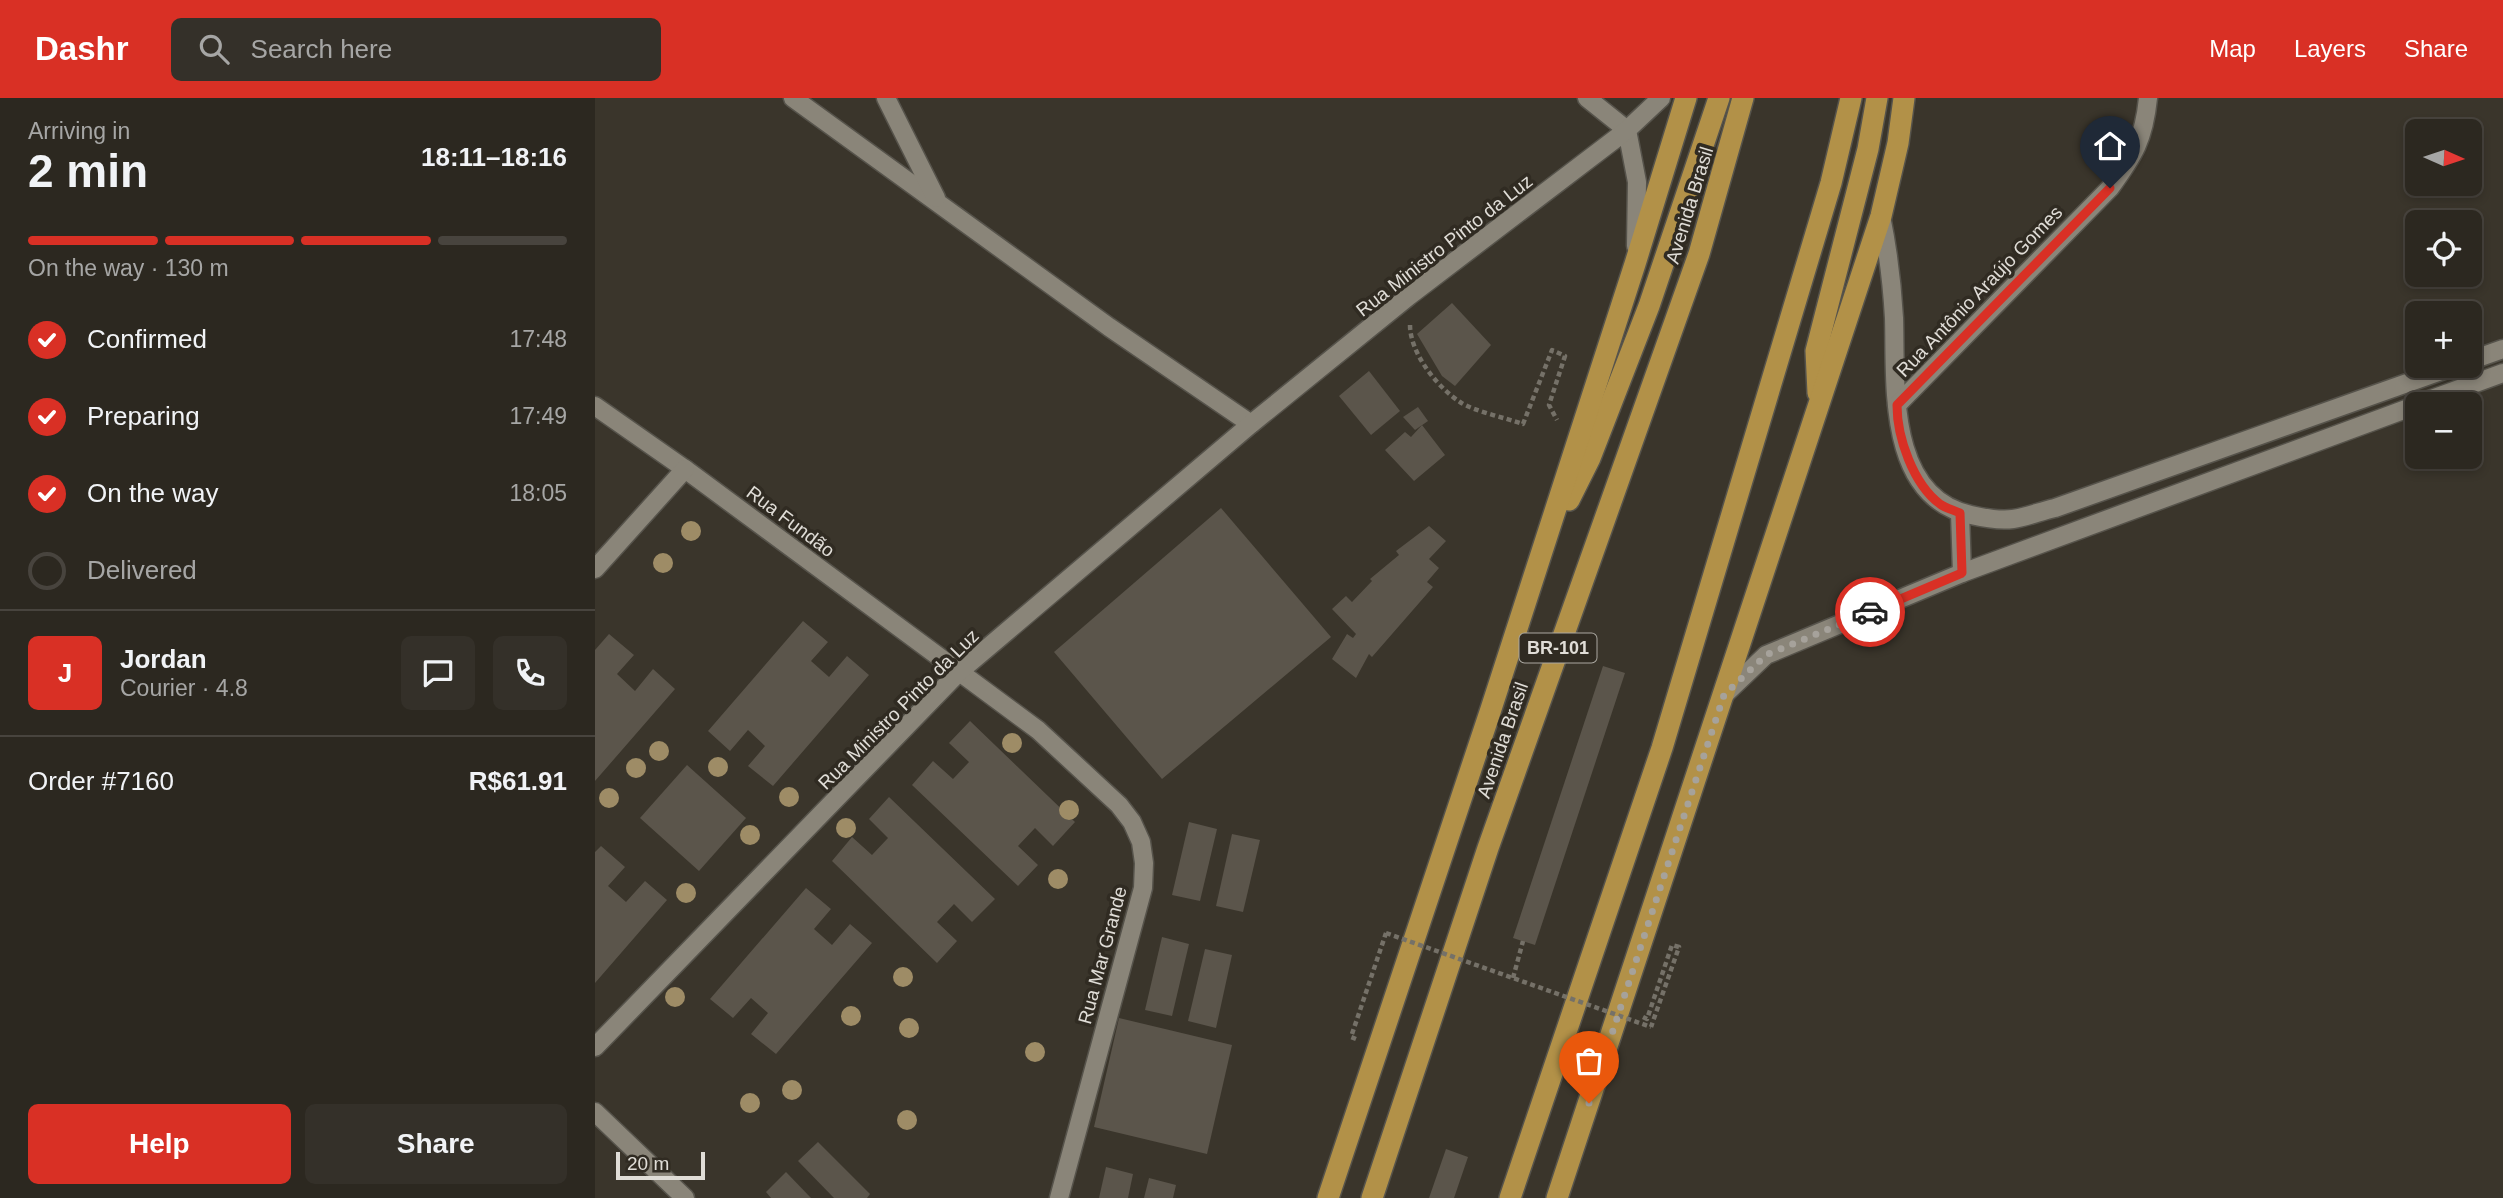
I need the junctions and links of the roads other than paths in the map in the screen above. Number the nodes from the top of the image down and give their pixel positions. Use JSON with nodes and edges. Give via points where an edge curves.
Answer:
{"nodes":[{"id":1,"x":793,"y":98,"type":"edge"},
{"id":2,"x":886,"y":98,"type":"edge"},
{"id":3,"x":1587,"y":98,"type":"edge"},
{"id":4,"x":1661,"y":98,"type":"edge"},
{"id":5,"x":1686,"y":98,"type":"edge"},
{"id":6,"x":1719,"y":98,"type":"edge"},
{"id":7,"x":1743,"y":98,"type":"edge"},
{"id":8,"x":1851,"y":98,"type":"edge"},
{"id":9,"x":1877,"y":98,"type":"edge"},
{"id":10,"x":1905,"y":98,"type":"edge"},
{"id":11,"x":2148,"y":98,"type":"edge"},
{"id":12,"x":1627,"y":131,"type":"junction"},
{"id":13,"x":937,"y":201,"type":"junction"},
{"id":14,"x":1881,"y":216,"type":"junction"},
{"id":15,"x":1635,"y":264,"type":"junction"},
{"id":16,"x":2503,"y":349,"type":"edge"},
{"id":17,"x":2482,"y":356,"type":"edge"},
{"id":18,"x":2503,"y":373,"type":"edge"},
{"id":19,"x":2421,"y":378,"type":"edge"},
{"id":20,"x":2453,"y":392,"type":"edge"},
{"id":21,"x":1897,"y":405,"type":"junction"},
{"id":22,"x":595,"y":406,"type":"edge"},
{"id":23,"x":1819,"y":409,"type":"junction"},
{"id":24,"x":2405,"y":410,"type":"edge"},
{"id":25,"x":1251,"y":424,"type":"junction"},
{"id":26,"x":685,"y":469,"type":"junction"},
{"id":27,"x":1960,"y":513,"type":"junction"},
{"id":28,"x":1536,"y":568,"type":"junction"},
{"id":29,"x":595,"y":569,"type":"edge"},
{"id":30,"x":1962,"y":573,"type":"junction"},
{"id":31,"x":959,"y":672,"type":"junction"},
{"id":32,"x":1724,"y":695,"type":"junction"},
{"id":33,"x":595,"y":1047,"type":"edge"},
{"id":34,"x":595,"y":1112,"type":"edge"},
{"id":35,"x":685,"y":1198,"type":"edge"},
{"id":36,"x":1059,"y":1198,"type":"edge"},
{"id":37,"x":1328,"y":1198,"type":"edge"},
{"id":38,"x":1373,"y":1198,"type":"edge"},
{"id":39,"x":1510,"y":1198,"type":"edge"},
{"id":40,"x":1557,"y":1198,"type":"edge"}],
"edges":[{"from":1,"to":13,"type":"street"},
{"from":2,"to":13,"type":"street"},
{"from":3,"to":12,"type":"street"},
{"from":4,"to":12,"type":"street","name":"Rua Ministro Pinto da Luz"},
{"from":5,"to":15,"type":"highway","name":"Avenida Brasil"},
{"from":6,"to":28,"type":"highway","number":"BR-101","via":[[1649,306],[1590,458]]},
{"from":7,"to":38,"type":"highway","name":"Avenida Brasil","number":"BR-101","via":[[1699,254],[1488,848]]},
{"from":8,"to":39,"type":"highway","via":[[1831,183],[1662,748]]},
{"from":9,"to":23,"type":"highway","via":[[1816,351]]},
{"from":10,"to":14,"type":"highway"},
{"from":11,"to":21,"type":"street","name":"Rua Antônio Araújo Gomes","via":[[2145,125],[2133,157],[2110,188]]},
{"from":12,"to":15,"type":"street","via":[[1637,182]]},
{"from":12,"to":25,"type":"street","name":"Rua Ministro Pinto da Luz","via":[[1409,296]]},
{"from":13,"to":25,"type":"street"},
{"from":14,"to":21,"type":"street","via":[[1890,260]]},
{"from":14,"to":23,"type":"highway"},
{"from":15,"to":28,"type":"highway","name":"Avenida Brasil","number":"BR-101"},
{"from":16,"to":17,"type":"street"},
{"from":18,"to":20,"type":"street"},
{"from":19,"to":27,"type":"street","via":[[2055,508],[2013,519]]},
{"from":21,"to":27,"type":"street","via":[[1903,447],[1918,478],[1939,503]]},
{"from":22,"to":26,"type":"street","name":"Rua Fundão"},
{"from":23,"to":32,"type":"highway"},
{"from":24,"to":30,"type":"street"},
{"from":25,"to":31,"type":"street","name":"Rua Ministro Pinto da Luz"},
{"from":26,"to":29,"type":"street"},
{"from":26,"to":31,"type":"street","name":"Rua Fundão"},
{"from":27,"to":30,"type":"street"},
{"from":28,"to":37,"type":"highway","name":"Avenida Brasil","number":"BR-101"},
{"from":30,"to":32,"type":"street","via":[[1766,655]]},
{"from":31,"to":33,"type":"street","name":"Rua Ministro Pinto da Luz"},
{"from":31,"to":36,"type":"street","name":"Rua Mar Grande","via":[[1038,730],[1114,799],[1141,842],[1143,888]]},
{"from":32,"to":40,"type":"highway"},
{"from":34,"to":35,"type":"street"}]}
